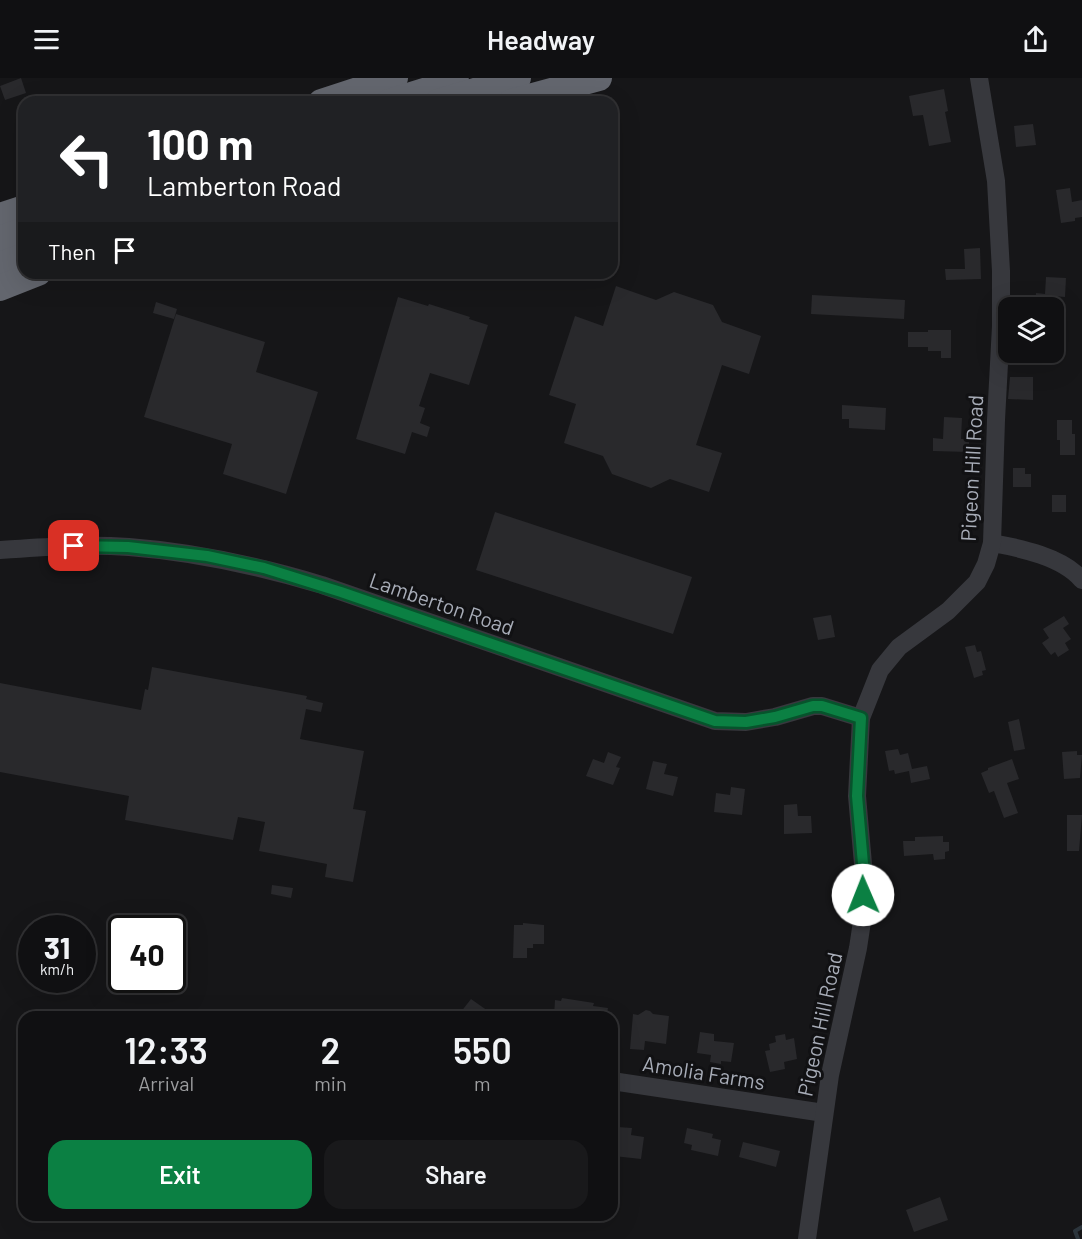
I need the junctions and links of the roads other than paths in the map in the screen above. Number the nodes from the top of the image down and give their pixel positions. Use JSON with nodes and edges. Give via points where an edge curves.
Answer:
{"nodes":[{"id":1,"x":394,"y":78,"type":"edge"},
{"id":2,"x":468,"y":78,"type":"edge"},
{"id":3,"x":518,"y":78,"type":"edge"},
{"id":4,"x":599,"y":78,"type":"edge"},
{"id":5,"x":979,"y":78,"type":"edge"},
{"id":6,"x":339,"y":96,"type":"edge"},
{"id":7,"x":409,"y":96,"type":"edge"},
{"id":8,"x":458,"y":96,"type":"edge"},
{"id":9,"x":533,"y":96,"type":"edge"},
{"id":10,"x":18,"y":210,"type":"edge"},
{"id":11,"x":0,"y":216,"type":"edge"},
{"id":12,"x":18,"y":232,"type":"edge"},
{"id":13,"x":0,"y":239,"type":"edge"},
{"id":14,"x":18,"y":258,"type":"edge"},
{"id":15,"x":0,"y":265,"type":"edge"},
{"id":16,"x":23,"y":279,"type":"edge"},
{"id":17,"x":0,"y":288,"type":"edge"},
{"id":18,"x":992,"y":543,"type":"junction"},
{"id":19,"x":0,"y":550,"type":"edge"},
{"id":20,"x":1082,"y":580,"type":"edge"},
{"id":21,"x":861,"y":718,"type":"junction"},
{"id":22,"x":618,"y":1082,"type":"edge"},
{"id":23,"x":824,"y":1113,"type":"junction"},
{"id":24,"x":807,"y":1239,"type":"edge"}],
"edges":[{"from":1,"to":6,"type":"highway"},
{"from":2,"to":7,"type":"highway"},
{"from":3,"to":8,"type":"highway"},
{"from":4,"to":9,"type":"highway"},
{"from":5,"to":18,"type":"street","name":"Pigeon Hill Road","via":[[994,163],[1001,252]]},
{"from":10,"to":11,"type":"highway"},
{"from":12,"to":13,"type":"highway"},
{"from":14,"to":15,"type":"highway"},
{"from":16,"to":17,"type":"highway"},
{"from":18,"to":20,"type":"street","via":[[1062,564]]},
{"from":18,"to":21,"type":"street","name":"Pigeon Hill Road","via":[[977,582],[948,611],[899,647],[880,670]]},
{"from":19,"to":21,"type":"street","name":"Lamberton Road","via":[[128,547],[207,556],[322,585],[715,721],[746,722],[813,706]]},
{"from":21,"to":23,"type":"street","name":"Pigeon Hill Road","via":[[857,796],[864,875],[862,915]]},
{"from":22,"to":23,"type":"street","name":"Amolia Farms"},
{"from":23,"to":24,"type":"street","name":"Pigeon Hill Road"}]}
